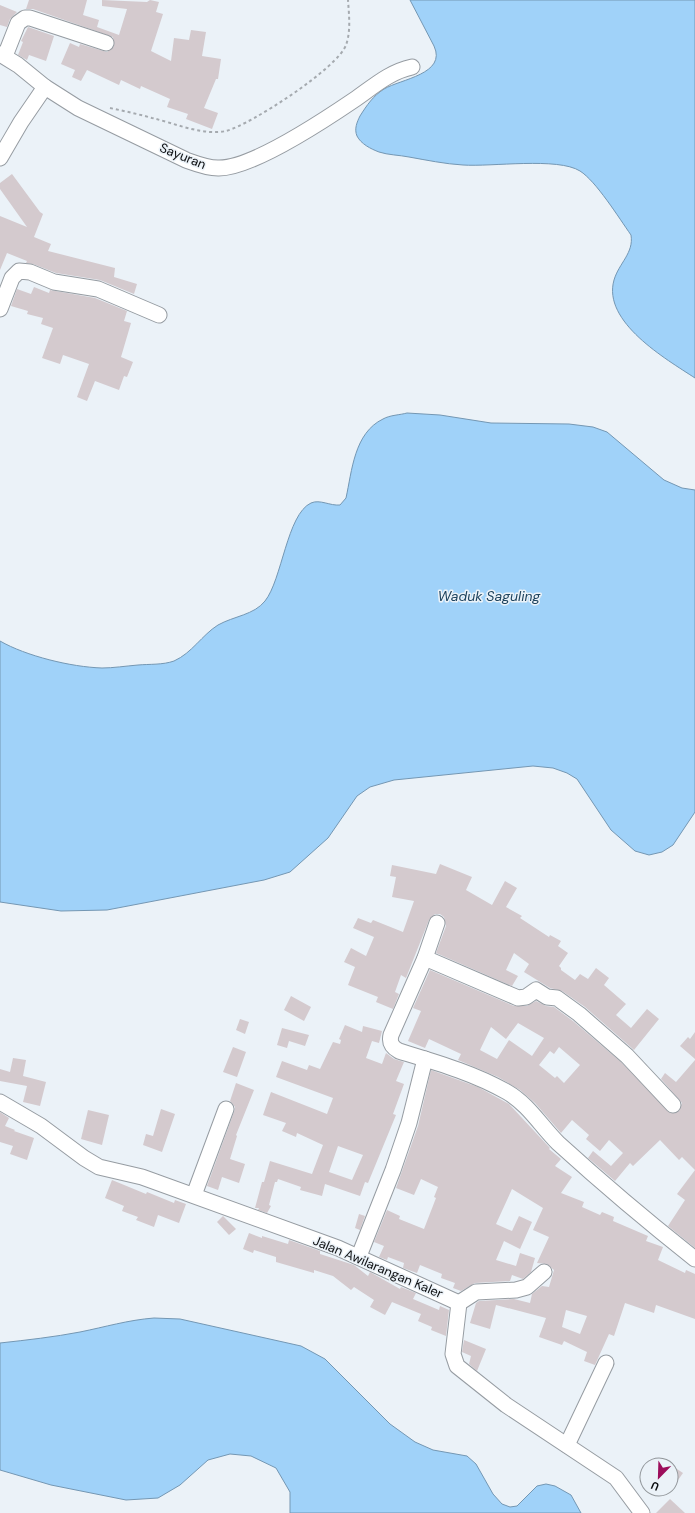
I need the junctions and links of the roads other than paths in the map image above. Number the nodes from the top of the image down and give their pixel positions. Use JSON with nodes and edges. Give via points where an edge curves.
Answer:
{"nodes":[{"id":1,"x":106,"y":43,"type":"dead end"},
{"id":2,"x":2,"y":55,"type":"edge"},
{"id":3,"x":412,"y":67,"type":"dead end"},
{"id":4,"x":45,"y":87,"type":"junction"},
{"id":5,"x":0,"y":158,"type":"edge"},
{"id":6,"x":0,"y":309,"type":"edge"},
{"id":7,"x":159,"y":315,"type":"dead end"},
{"id":8,"x":437,"y":923,"type":"dead end"},
{"id":9,"x":425,"y":958,"type":"junction"},
{"id":10,"x":425,"y":1060,"type":"junction"},
{"id":11,"x":0,"y":1102,"type":"edge"},
{"id":12,"x":673,"y":1105,"type":"dead end"},
{"id":13,"x":226,"y":1109,"type":"dead end"},
{"id":14,"x":194,"y":1195,"type":"junction"},
{"id":15,"x":359,"y":1256,"type":"junction"},
{"id":16,"x":695,"y":1259,"type":"edge"},
{"id":17,"x":544,"y":1272,"type":"dead end"},
{"id":18,"x":459,"y":1303,"type":"junction"},
{"id":19,"x":606,"y":1363,"type":"dead end"},
{"id":20,"x":567,"y":1445,"type":"junction"},
{"id":21,"x":642,"y":1513,"type":"edge"}],
"edges":[{"from":1,"to":2,"type":"street","via":[[25,18],[18,23]]},
{"from":2,"to":4,"type":"street","name":"Sayuran"},
{"from":3,"to":4,"type":"street","name":"Sayuran","via":[[393,73],[344,107],[262,156],[219,168],[202,166],[186,160],[117,128]]},
{"from":4,"to":5,"type":"street"},
{"from":6,"to":7,"type":"street","via":[[12,278],[20,271],[30,272],[54,282],[98,289]]},
{"from":8,"to":9,"type":"street"},
{"from":9,"to":10,"type":"street","via":[[390,1040],[392,1047],[399,1051]]},
{"from":9,"to":12,"type":"street","via":[[518,998],[536,990],[547,997],[557,998],[627,1056]]},
{"from":10,"to":15,"type":"street","via":[[396,1163]]},
{"from":10,"to":16,"type":"street","via":[[465,1073],[508,1092],[536,1117],[557,1141],[638,1214]]},
{"from":11,"to":14,"type":"street","name":"Jalan Awilarangan Kaler","via":[[41,1126],[99,1167],[142,1177]]},
{"from":13,"to":14,"type":"street"},
{"from":14,"to":15,"type":"street","name":"Jalan Awilarangan Kaler"},
{"from":15,"to":18,"type":"street","name":"Jalan Awilarangan Kaler"},
{"from":17,"to":18,"type":"street","via":[[527,1286],[516,1290],[476,1292]]},
{"from":18,"to":20,"type":"street","name":"Jalan Awilarangan Kaler","via":[[453,1354],[457,1366],[506,1406]]},
{"from":19,"to":20,"type":"street"},
{"from":20,"to":21,"type":"street","name":"Jalan Awilarangan Kaler","via":[[616,1478]]}]}
